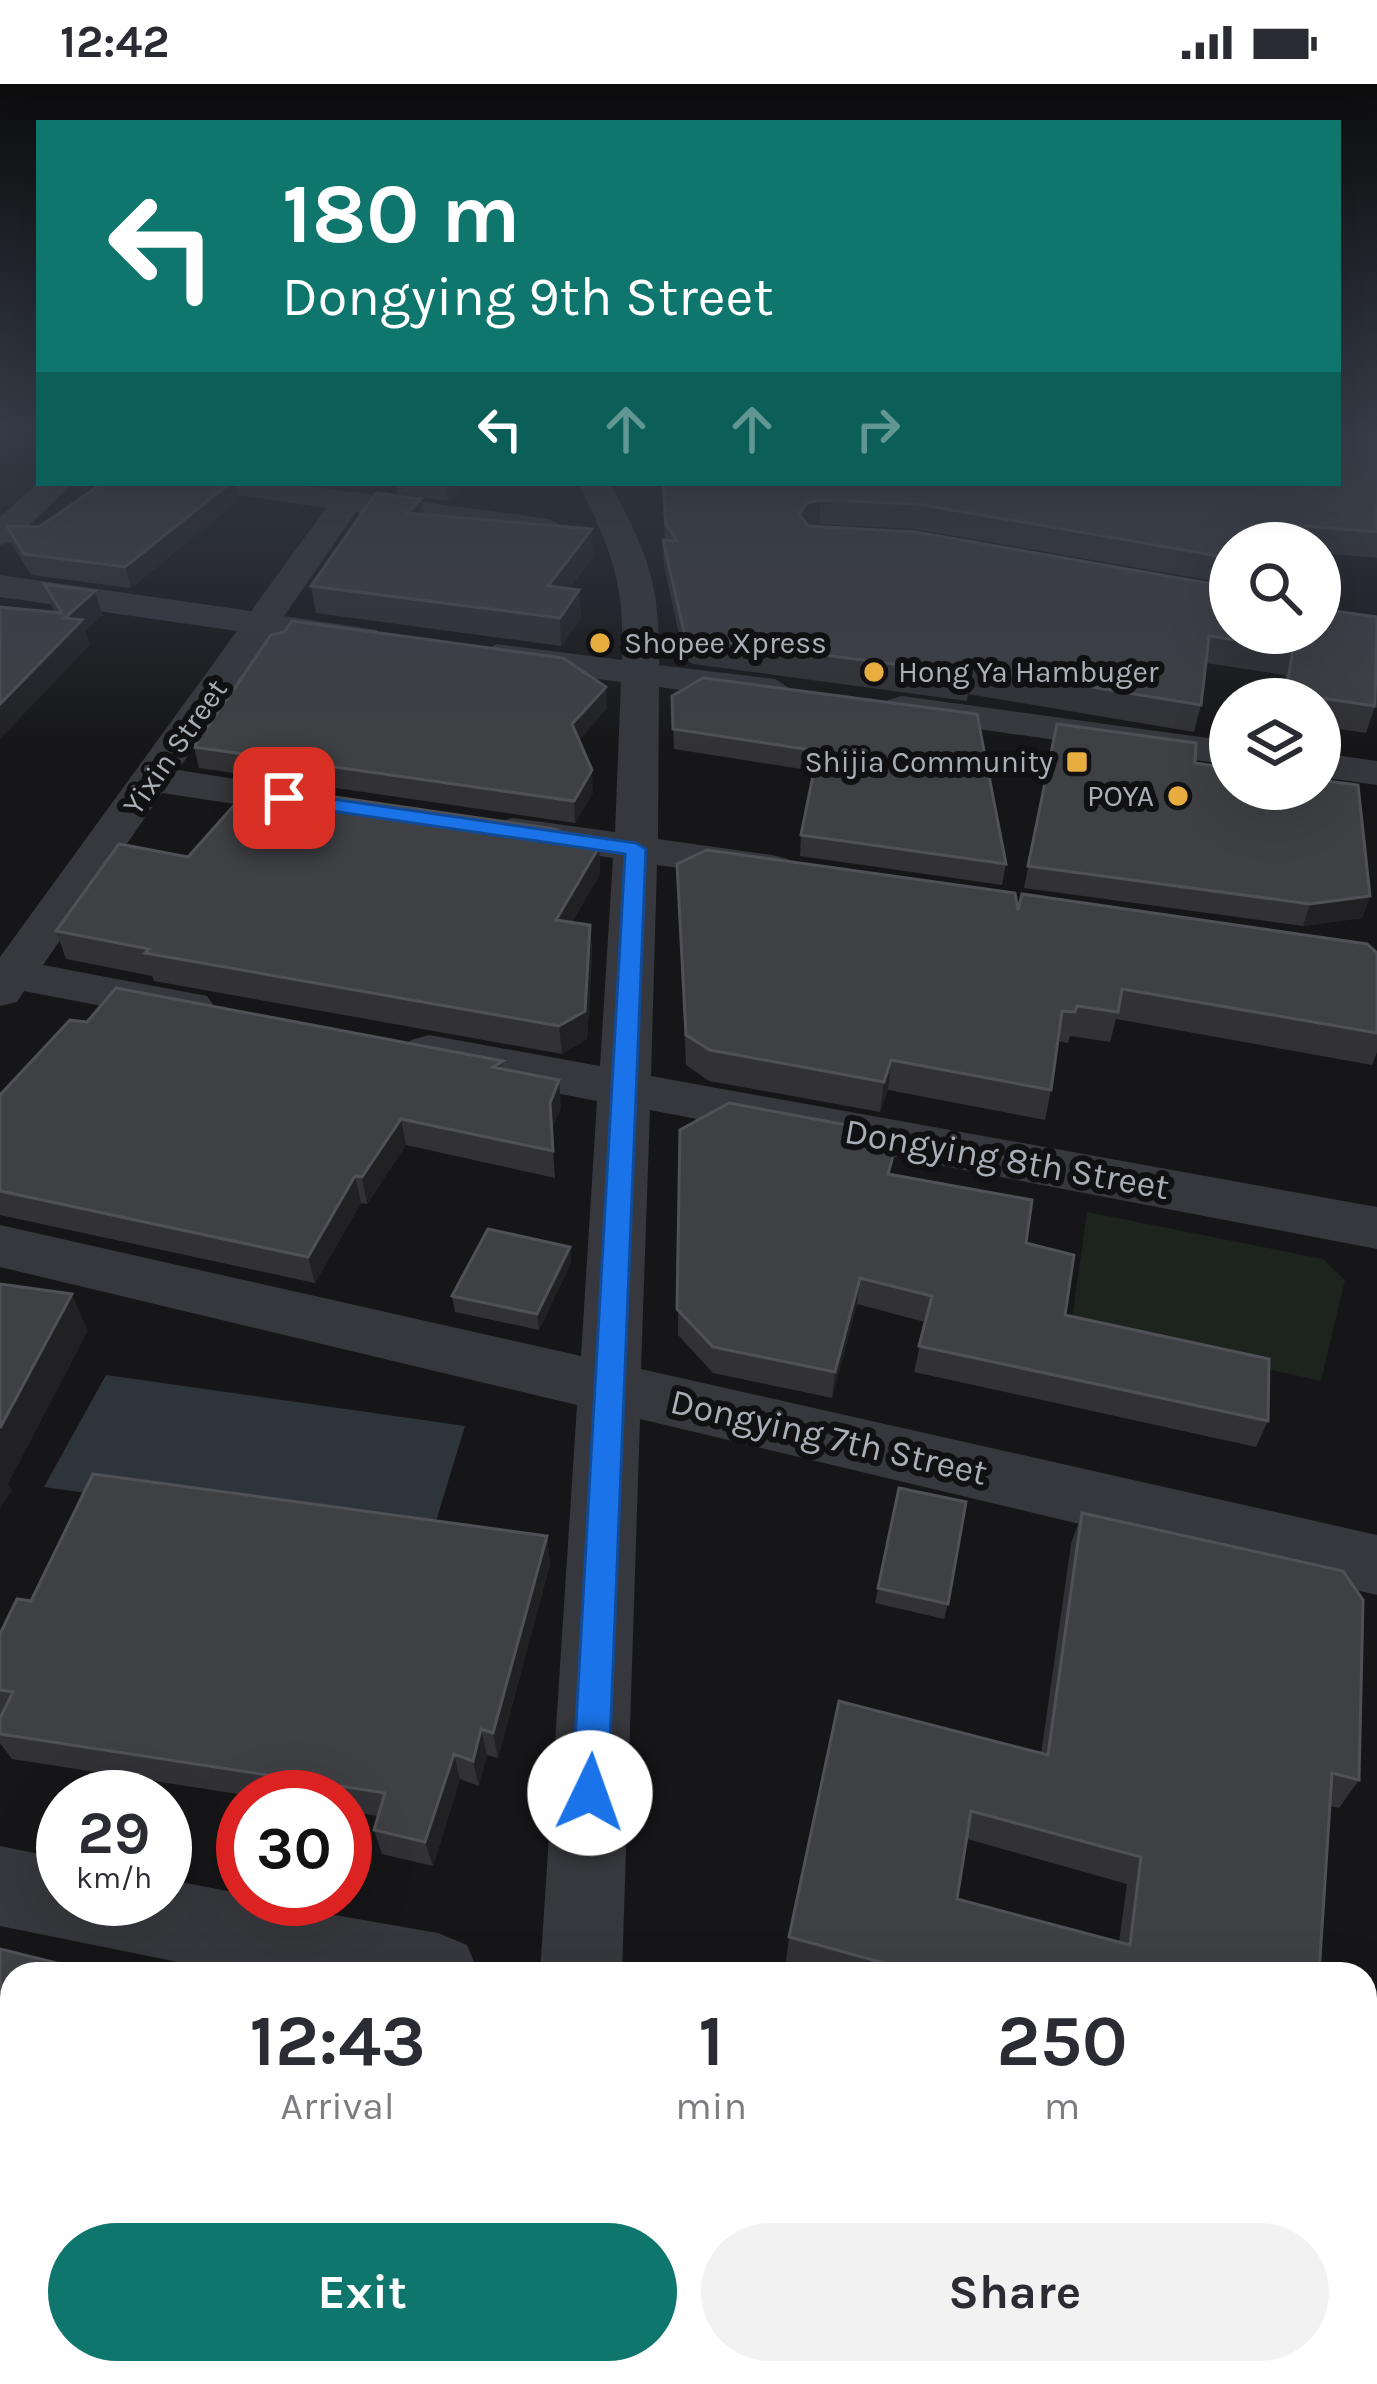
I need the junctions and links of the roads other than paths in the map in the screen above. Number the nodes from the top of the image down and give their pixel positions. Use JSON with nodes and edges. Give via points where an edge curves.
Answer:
{"nodes":[{"id":1,"x":323,"y":536,"type":"edge"},
{"id":2,"x":603,"y":536,"type":"edge"},
{"id":3,"x":622,"y":536,"type":"edge"},
{"id":4,"x":623,"y":539,"type":"junction"},
{"id":5,"x":0,"y":586,"type":"edge"},
{"id":6,"x":262,"y":625,"type":"junction"},
{"id":7,"x":402,"y":643,"type":"edge"},
{"id":8,"x":449,"y":649,"type":"edge"},
{"id":9,"x":637,"y":674,"type":"junction"},
{"id":10,"x":804,"y":694,"type":"edge"},
{"id":11,"x":871,"y":704,"type":"edge"},
{"id":12,"x":1209,"y":750,"type":"edge"},
{"id":13,"x":1341,"y":768,"type":"edge"},
{"id":14,"x":1377,"y":772,"type":"edge"},
{"id":15,"x":153,"y":779,"type":"junction"},
{"id":16,"x":360,"y":809,"type":"edge"},
{"id":17,"x":475,"y":826,"type":"edge"},
{"id":18,"x":636,"y":849,"type":"junction"},
{"id":19,"x":810,"y":873,"type":"edge"},
{"id":20,"x":4,"y":979,"type":"edge"},
{"id":21,"x":247,"y":1018,"type":"edge"},
{"id":22,"x":388,"y":1044,"type":"edge"},
{"id":23,"x":622,"y":1088,"type":"junction"},
{"id":24,"x":1377,"y":1228,"type":"edge"},
{"id":25,"x":0,"y":1246,"type":"edge"},
{"id":26,"x":610,"y":1385,"type":"junction"},
{"id":27,"x":1377,"y":1565,"type":"edge"},
{"id":28,"x":0,"y":1886,"type":"edge"},
{"id":29,"x":36,"y":1893,"type":"edge"},
{"id":30,"x":192,"y":1925,"type":"edge"},
{"id":31,"x":378,"y":1962,"type":"edge"},
{"id":32,"x":582,"y":1962,"type":"edge"}],
"edges":[{"from":1,"to":6,"type":"street","name":"Yixin Street"},
{"from":2,"to":4,"type":"street"},
{"from":3,"to":4,"type":"street"},
{"from":4,"to":9,"type":"street","via":[[642,599]]},
{"from":5,"to":6,"type":"street"},
{"from":6,"to":7,"type":"street"},
{"from":6,"to":15,"type":"street","name":"Yixin Street"},
{"from":8,"to":9,"type":"street"},
{"from":9,"to":10,"type":"street"},
{"from":9,"to":18,"type":"street"},
{"from":11,"to":12,"type":"street"},
{"from":13,"to":14,"type":"street"},
{"from":15,"to":16,"type":"street"},
{"from":15,"to":20,"type":"street","name":"Yixin Street"},
{"from":17,"to":18,"type":"street"},
{"from":18,"to":19,"type":"street"},
{"from":18,"to":23,"type":"street"},
{"from":20,"to":21,"type":"street"},
{"from":22,"to":23,"type":"street","name":"Dongying 8th Street"},
{"from":23,"to":24,"type":"street","name":"Dongying 8th Street"},
{"from":23,"to":26,"type":"street"},
{"from":25,"to":26,"type":"street","name":"Dongying 7th Street"},
{"from":26,"to":27,"type":"street","name":"Dongying 7th Street"},
{"from":26,"to":32,"type":"street"},
{"from":28,"to":29,"type":"street"},
{"from":30,"to":31,"type":"street"}]}
